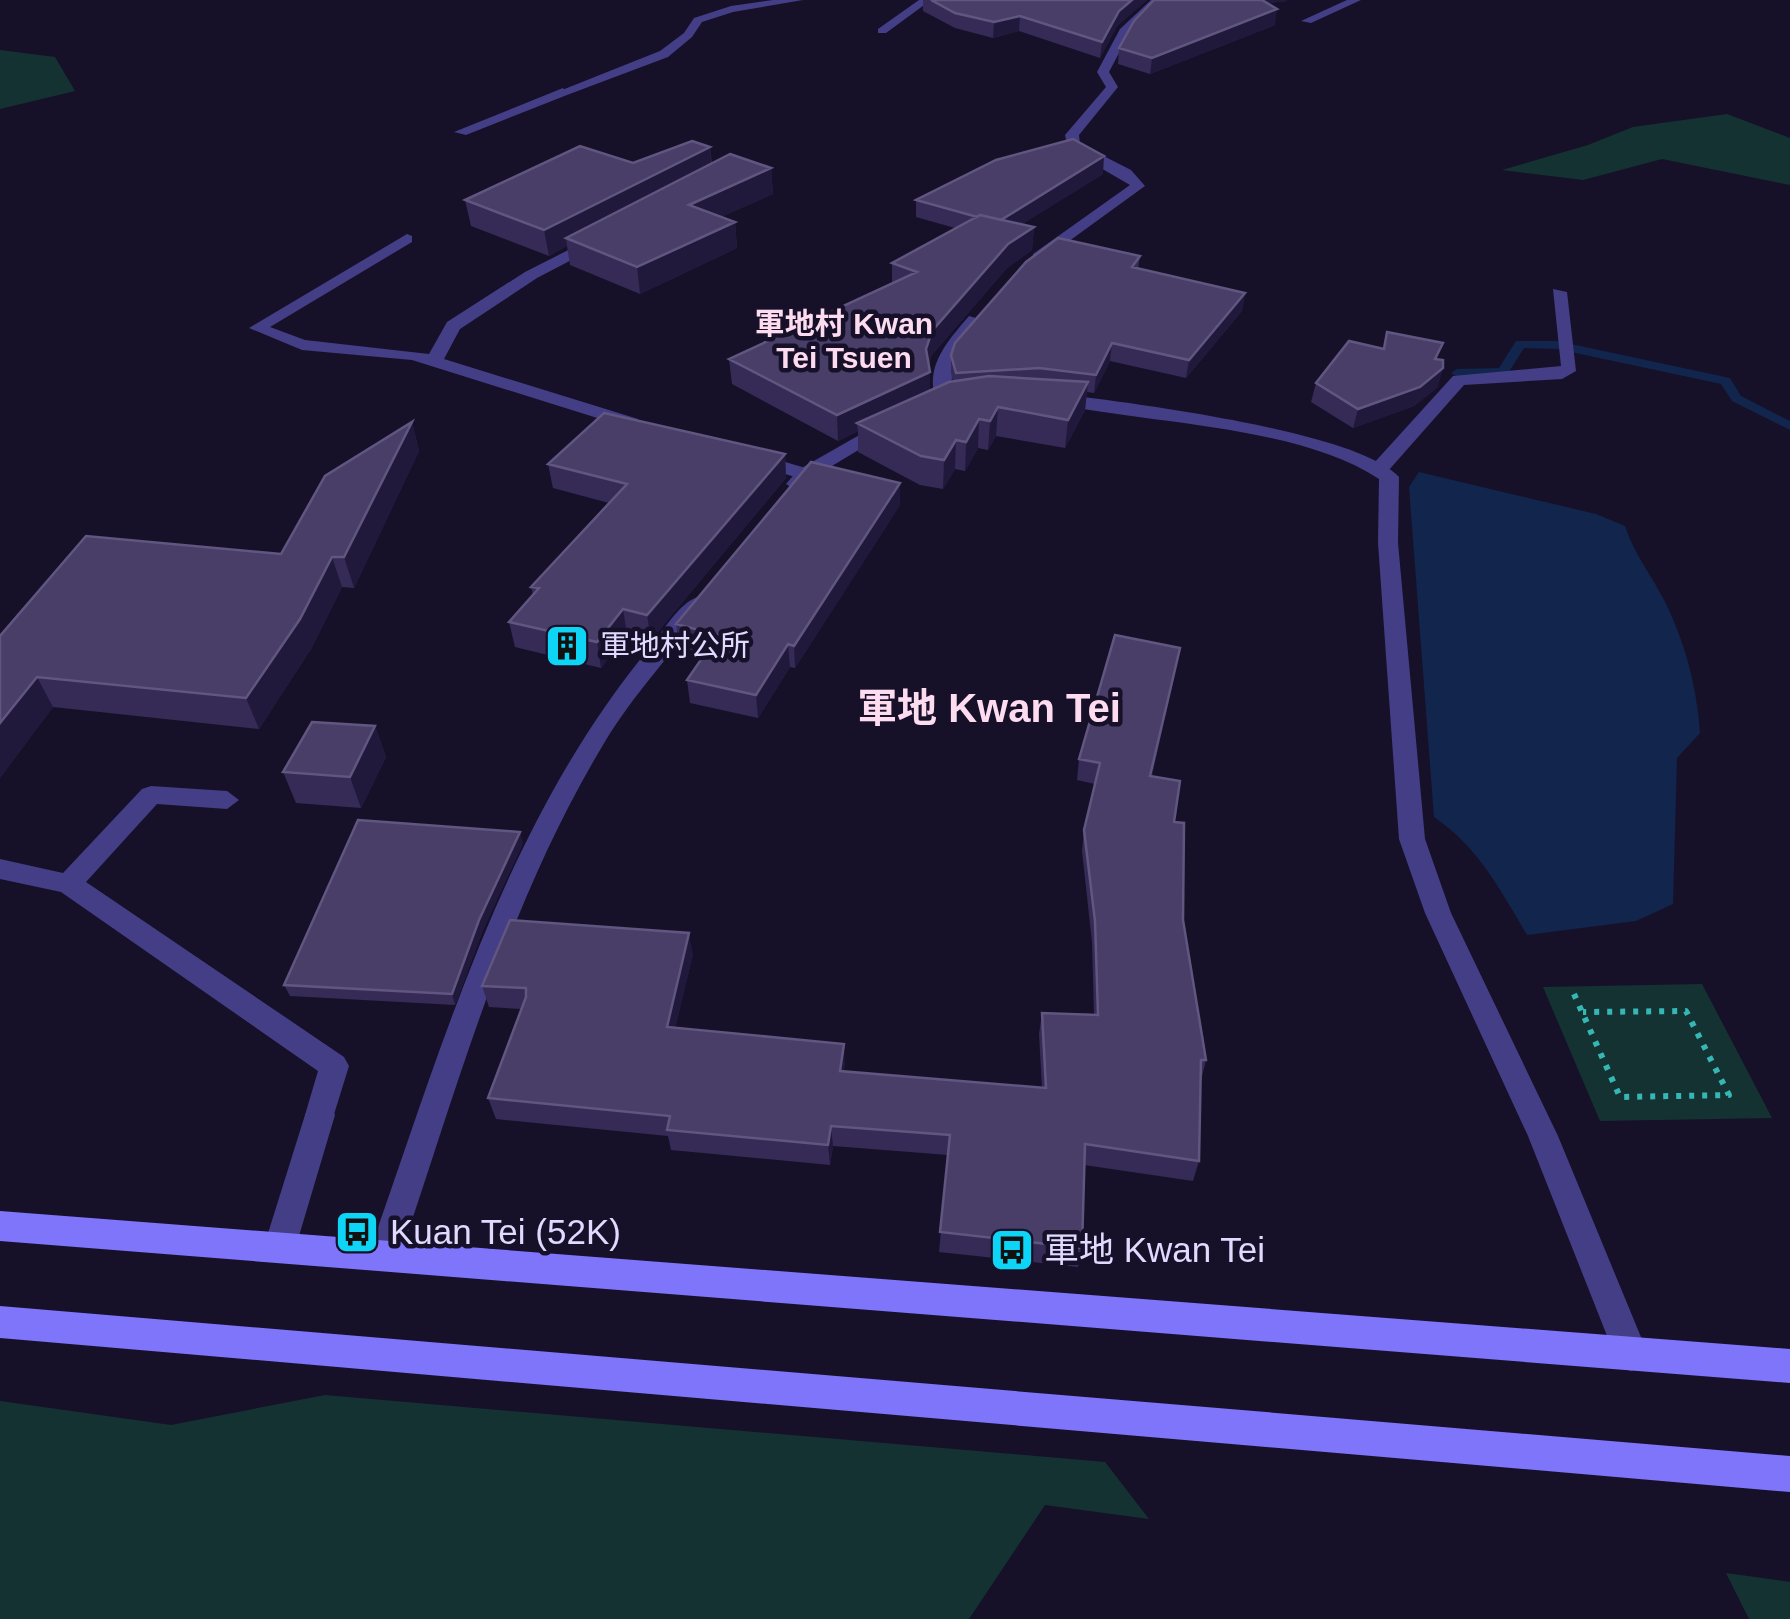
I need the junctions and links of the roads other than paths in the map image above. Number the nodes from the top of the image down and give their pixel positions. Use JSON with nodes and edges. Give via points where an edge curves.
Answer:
{"nodes":[{"id":1,"x":798,"y":0,"type":"edge"},
{"id":2,"x":926,"y":0,"type":"edge"},
{"id":3,"x":1158,"y":0,"type":"edge"},
{"id":4,"x":1356,"y":0,"type":"edge"},
{"id":5,"x":1307,"y":21,"type":"dead end"},
{"id":6,"x":882,"y":31,"type":"dead end"},
{"id":7,"x":461,"y":132,"type":"dead end"},
{"id":8,"x":618,"y":230,"type":"edge"},
{"id":9,"x":407,"y":240,"type":"dead end"},
{"id":10,"x":1030,"y":263,"type":"edge"},
{"id":11,"x":1559,"y":292,"type":"dead end"},
{"id":12,"x":986,"y":308,"type":"edge"},
{"id":13,"x":434,"y":361,"type":"junction"},
{"id":14,"x":1029,"y":396,"type":"edge"},
{"id":15,"x":652,"y":429,"type":"edge"},
{"id":16,"x":729,"y":452,"type":"edge"},
{"id":17,"x":1381,"y":467,"type":"junction"},
{"id":18,"x":805,"y":474,"type":"junction"},
{"id":19,"x":780,"y":504,"type":"edge"},
{"id":20,"x":717,"y":580,"type":"edge"},
{"id":21,"x":227,"y":800,"type":"dead end"},
{"id":22,"x":0,"y":869,"type":"edge"},
{"id":23,"x":69,"y":884,"type":"junction"},
{"id":24,"x":0,"y":1226,"type":"edge"},
{"id":25,"x":280,"y":1246,"type":"junction"},
{"id":26,"x":384,"y":1256,"type":"junction"},
{"id":27,"x":0,"y":1322,"type":"edge"},
{"id":28,"x":1631,"y":1354,"type":"junction"},
{"id":29,"x":1790,"y":1366,"type":"edge"},
{"id":30,"x":1790,"y":1474,"type":"edge"}],
"edges":[{"from":1,"to":7,"type":"street","via":[[698,20],[664,54]]},
{"from":2,"to":6,"type":"street"},
{"from":3,"to":10,"type":"street","via":[[1136,16],[1109,53],[1103,72],[1112,87],[1072,135],[1072,146],[1082,154],[1138,186]]},
{"from":4,"to":5,"type":"street"},
{"from":8,"to":13,"type":"street","via":[[452,326]]},
{"from":9,"to":13,"type":"street","via":[[257,328],[302,344]]},
{"from":11,"to":17,"type":"street","via":[[1570,366],[1562,374],[1459,380]]},
{"from":12,"to":18,"type":"street","via":[[943,358],[936,406]]},
{"from":13,"to":15,"type":"street"},
{"from":14,"to":17,"type":"street","via":[[1182,417]]},
{"from":16,"to":18,"type":"street"},
{"from":17,"to":28,"type":"street","via":[[1389,477],[1388,542],[1412,839]]},
{"from":18,"to":19,"type":"street"},
{"from":20,"to":26,"type":"street","via":[[629,687],[551,818],[504,920]]},
{"from":21,"to":23,"type":"street","via":[[152,795]]},
{"from":22,"to":23,"type":"street"},
{"from":23,"to":25,"type":"street","via":[[334,1066]]},
{"from":24,"to":25,"type":"main road"},
{"from":25,"to":26,"type":"main road"},
{"from":26,"to":28,"type":"main road"},
{"from":27,"to":30,"type":"main road"},
{"from":28,"to":29,"type":"main road"}]}
